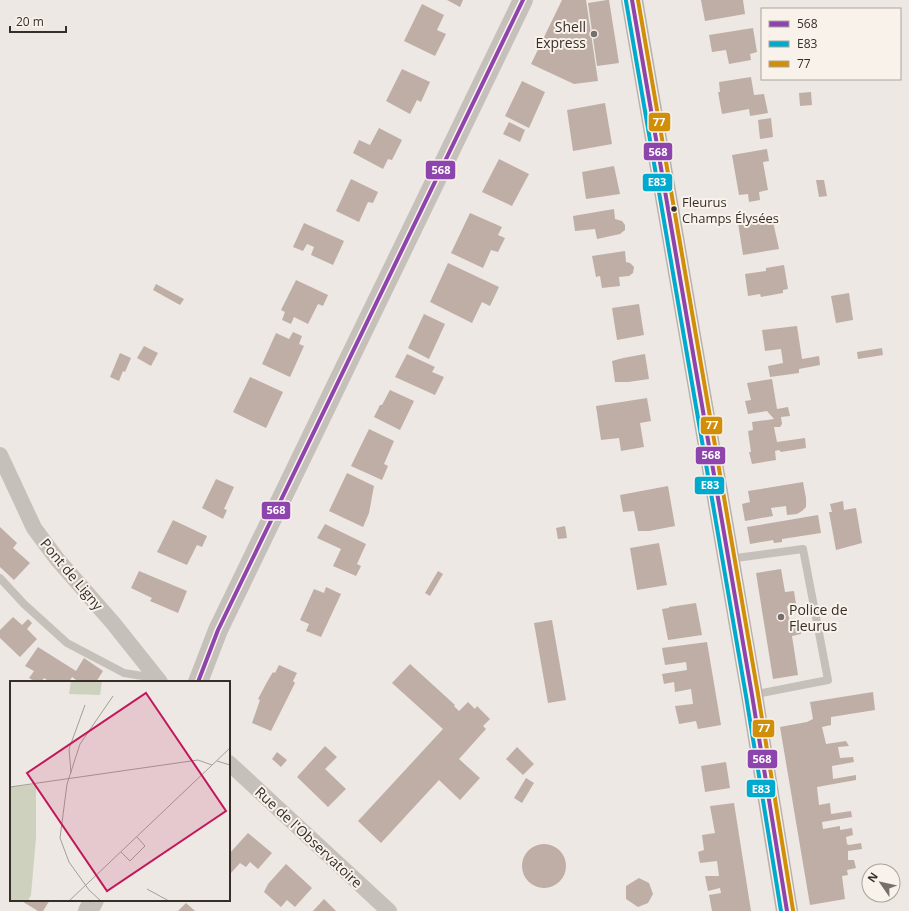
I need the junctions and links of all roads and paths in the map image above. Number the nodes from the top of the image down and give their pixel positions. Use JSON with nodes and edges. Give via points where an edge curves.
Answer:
{"nodes":[{"id":1,"x":523,"y":0,"type":"edge"},
{"id":2,"x":632,"y":0,"type":"edge"},
{"id":3,"x":0,"y":455,"type":"edge"},
{"id":4,"x":728,"y":559,"type":"junction"},
{"id":5,"x":0,"y":578,"type":"edge"},
{"id":6,"x":158,"y":680,"type":"edge"},
{"id":7,"x":198,"y":681,"type":"edge"},
{"id":8,"x":752,"y":695,"type":"junction"},
{"id":9,"x":230,"y":765,"type":"edge"},
{"id":10,"x":93,"y":901,"type":"edge"},
{"id":11,"x":88,"y":911,"type":"edge"},
{"id":12,"x":389,"y":911,"type":"edge"},
{"id":13,"x":787,"y":911,"type":"edge"}],
"edges":[{"from":1,"to":7,"type":"street","via":[[218,630]]},
{"from":2,"to":4,"type":"main road"},
{"from":3,"to":6,"type":"street","name":"Pont de Ligny","via":[[34,528]]},
{"from":4,"to":8,"type":"main road"},
{"from":4,"to":8,"type":"lane","via":[[803,549],[828,680]]},
{"from":5,"to":6,"type":"lane","via":[[67,643],[124,673]]},
{"from":8,"to":13,"type":"main road"},
{"from":9,"to":12,"type":"street","name":"Rue de l'Observatoire"},
{"from":10,"to":11,"type":"street"}]}
